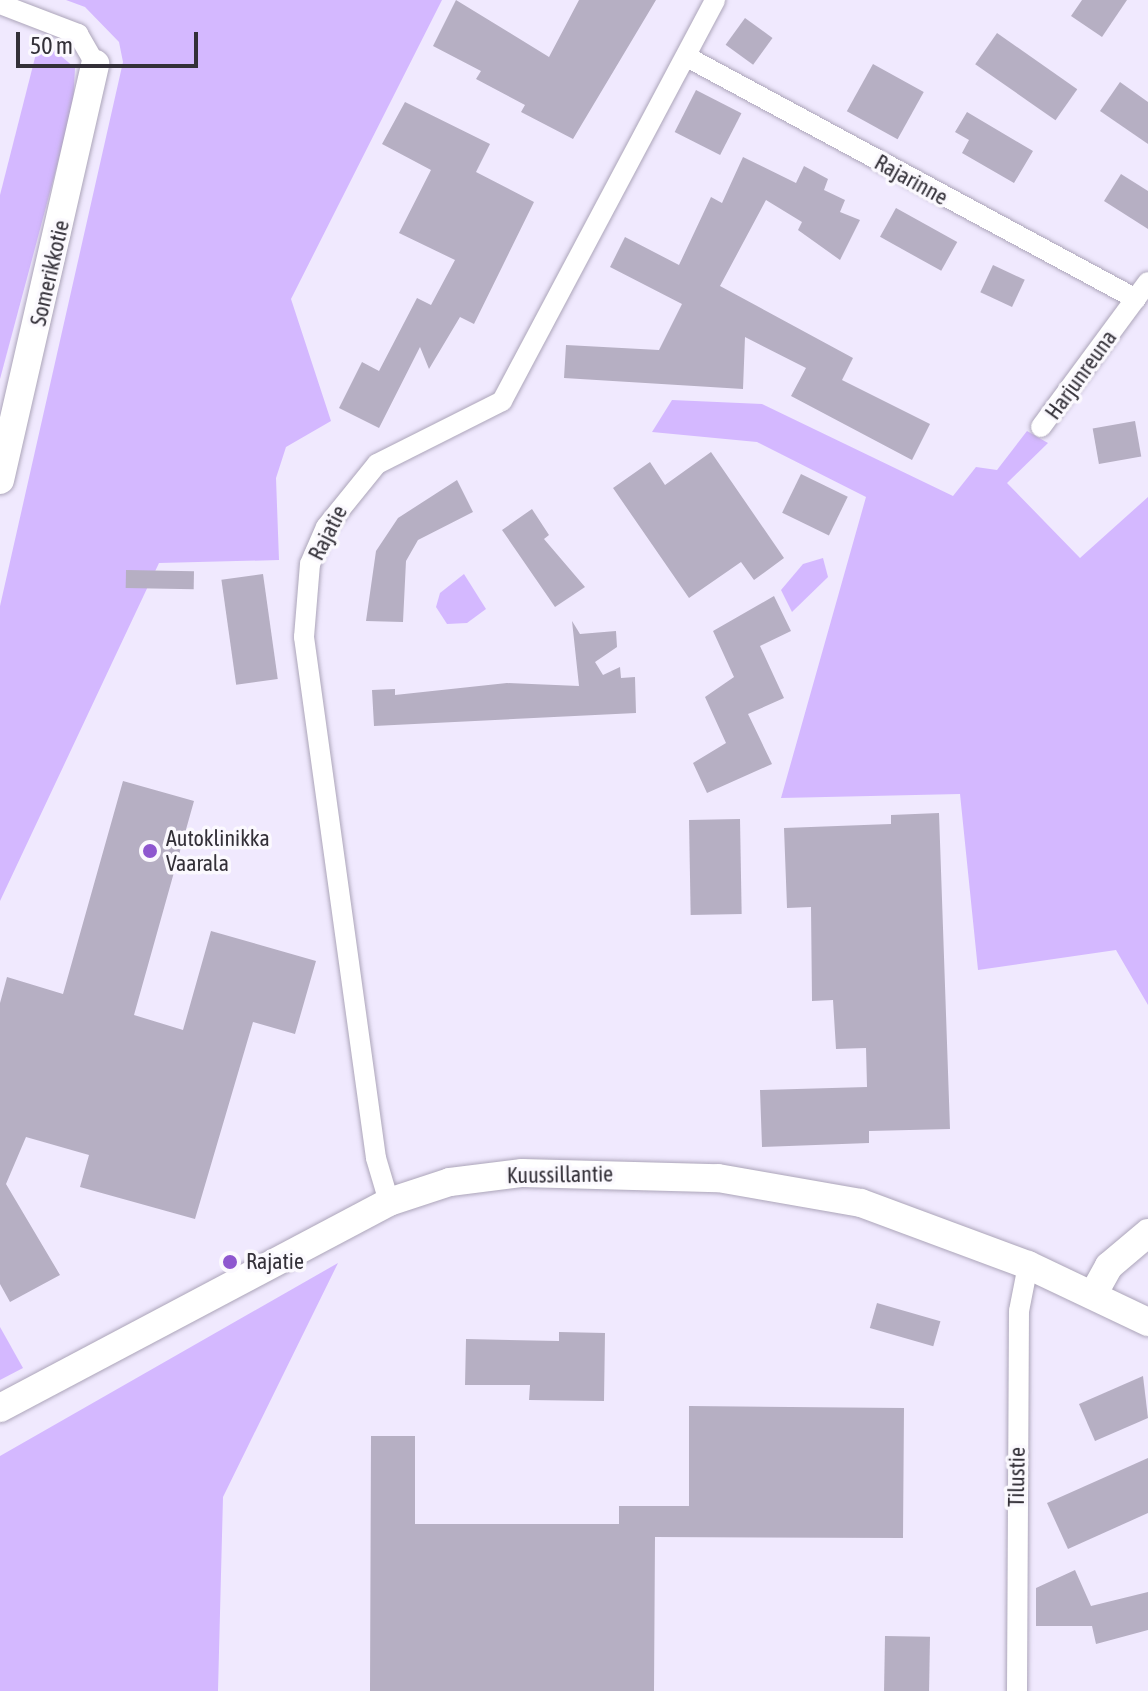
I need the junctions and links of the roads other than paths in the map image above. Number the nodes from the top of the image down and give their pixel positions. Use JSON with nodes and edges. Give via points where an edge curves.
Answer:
{"nodes":[{"id":1,"x":715,"y":0,"type":"edge"},
{"id":2,"x":0,"y":4,"type":"edge"},
{"id":3,"x":687,"y":57,"type":"junction"},
{"id":4,"x":95,"y":64,"type":"joint"},
{"id":5,"x":1142,"y":291,"type":"edge"},
{"id":6,"x":1041,"y":427,"type":"dead end"},
{"id":7,"x":0,"y":480,"type":"edge"},
{"id":8,"x":389,"y":1202,"type":"junction"},
{"id":9,"x":1148,"y":1233,"type":"edge"},
{"id":10,"x":1028,"y":1265,"type":"junction"},
{"id":11,"x":1094,"y":1293,"type":"junction"},
{"id":12,"x":1148,"y":1322,"type":"edge"},
{"id":13,"x":0,"y":1408,"type":"edge"},
{"id":14,"x":1017,"y":1691,"type":"edge"}],
"edges":[{"from":1,"to":3,"type":"street","name":"Rajatie"},
{"from":2,"to":4,"type":"street","via":[[78,34]]},
{"from":3,"to":5,"type":"street","name":"Rajarinne"},
{"from":3,"to":8,"type":"street","name":"Rajatie","via":[[502,401],[377,464],[326,527],[310,564],[304,637],[376,1158]]},
{"from":4,"to":7,"type":"main road","name":"Somerikkotie"},
{"from":5,"to":6,"type":"street","name":"Harjunreuna"},
{"from":8,"to":10,"type":"main road","name":"Kuussillantie","via":[[450,1182],[522,1173],[718,1178],[861,1203]]},
{"from":8,"to":13,"type":"main road","name":"Kuussillantie"},
{"from":9,"to":11,"type":"main road","via":[[1109,1266]]},
{"from":10,"to":11,"type":"main road","name":"Kuussillantie"},
{"from":10,"to":14,"type":"street","name":"Tilustie","via":[[1019,1311]]},
{"from":11,"to":12,"type":"main road","name":"Kuussillantie"}]}
